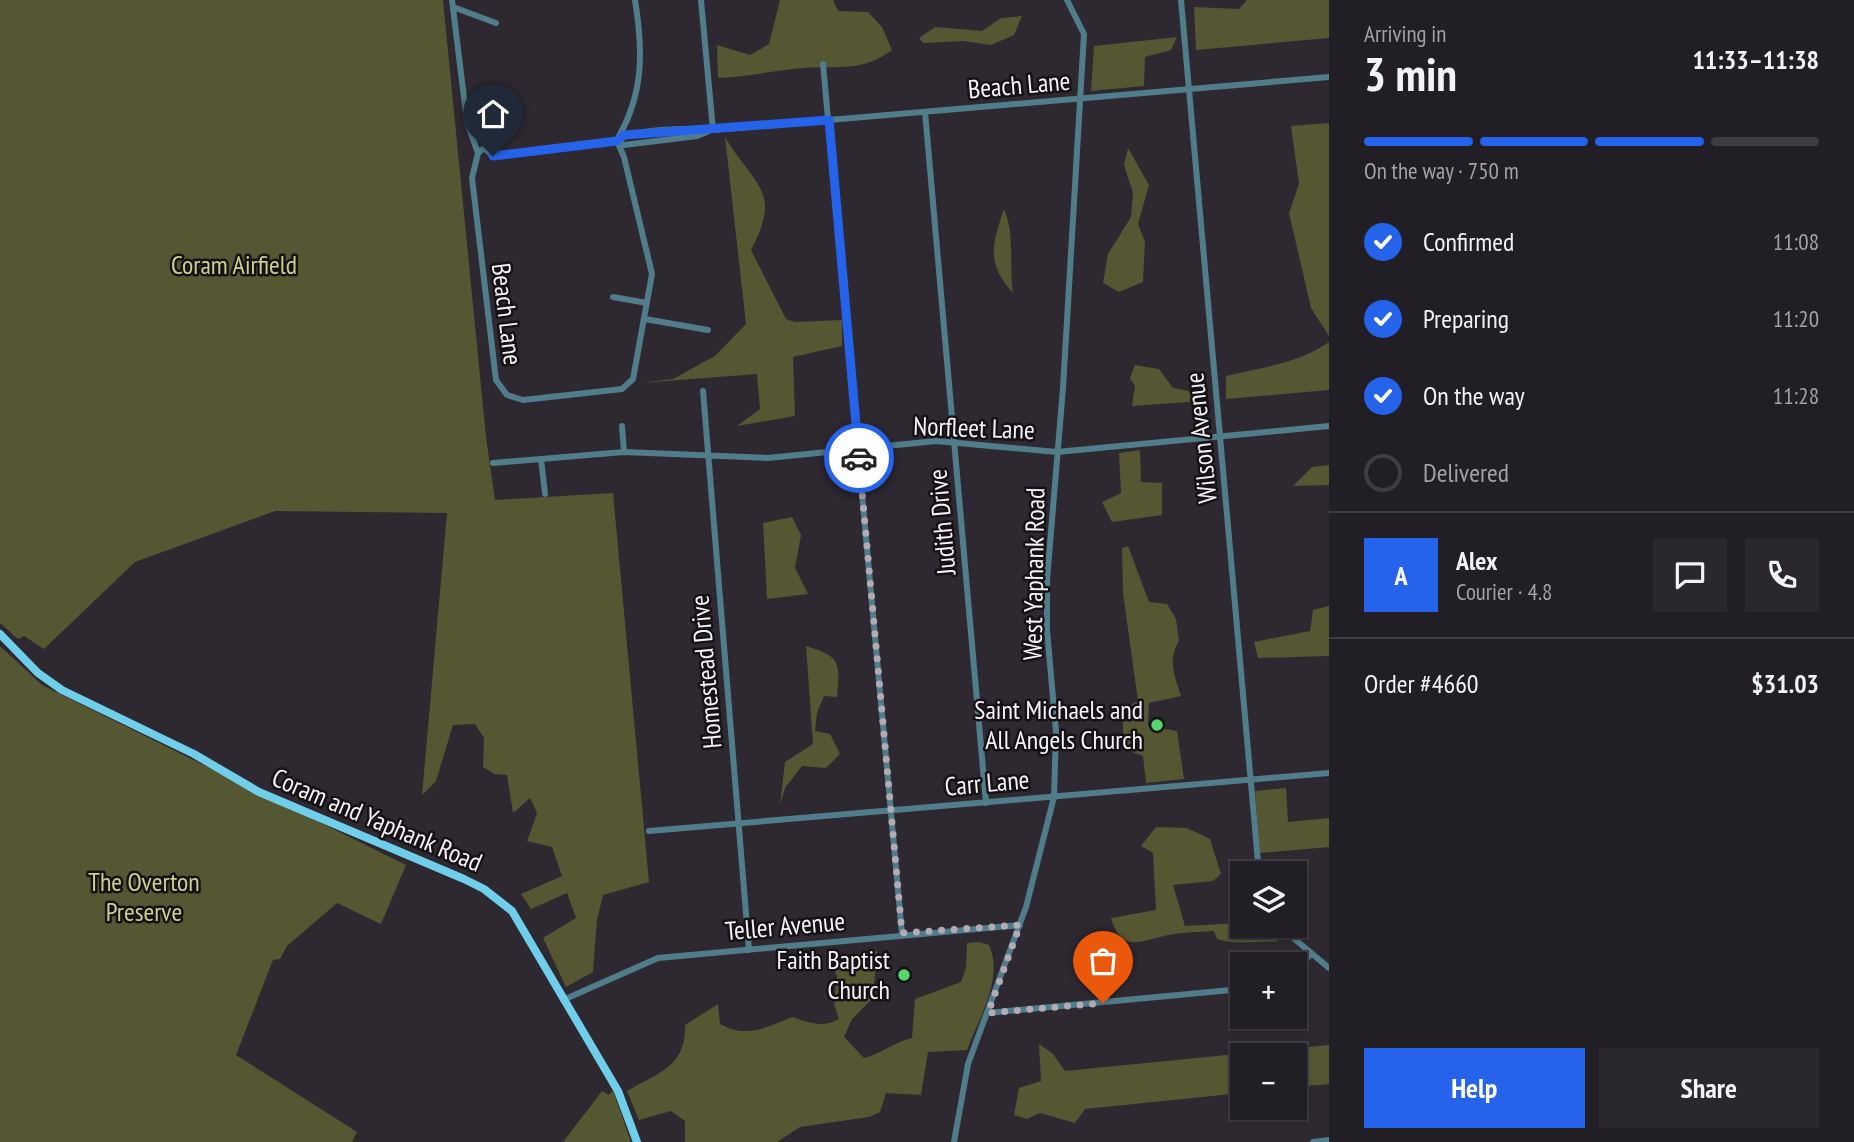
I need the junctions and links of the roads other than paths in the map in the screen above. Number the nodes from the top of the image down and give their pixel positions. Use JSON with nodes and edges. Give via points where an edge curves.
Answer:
{"nodes":[{"id":1,"x":635,"y":0,"type":"edge"},
{"id":2,"x":701,"y":0,"type":"edge"},
{"id":3,"x":1067,"y":0,"type":"edge"},
{"id":4,"x":1181,"y":0,"type":"edge"},
{"id":5,"x":453,"y":4,"type":"edge"},
{"id":6,"x":496,"y":23,"type":"dead end"},
{"id":7,"x":823,"y":64,"type":"dead end"},
{"id":8,"x":1329,"y":77,"type":"edge"},
{"id":9,"x":1189,"y":89,"type":"junction"},
{"id":10,"x":1080,"y":100,"type":"junction"},
{"id":11,"x":925,"y":112,"type":"junction"},
{"id":12,"x":829,"y":120,"type":"junction"},
{"id":13,"x":713,"y":130,"type":"junction"},
{"id":14,"x":617,"y":141,"type":"junction"},
{"id":15,"x":478,"y":153,"type":"junction"},
{"id":16,"x":613,"y":297,"type":"dead end"},
{"id":17,"x":647,"y":303,"type":"junction"},
{"id":18,"x":645,"y":319,"type":"junction"},
{"id":19,"x":708,"y":330,"type":"dead end"},
{"id":20,"x":703,"y":391,"type":"dead end"},
{"id":21,"x":622,"y":426,"type":"dead end"},
{"id":22,"x":1329,"y":426,"type":"edge"},
{"id":23,"x":1220,"y":437,"type":"junction"},
{"id":24,"x":954,"y":443,"type":"junction"},
{"id":25,"x":858,"y":448,"type":"junction"},
{"id":26,"x":624,"y":452,"type":"junction"},
{"id":27,"x":1057,"y":452,"type":"junction"},
{"id":28,"x":707,"y":457,"type":"junction"},
{"id":29,"x":541,"y":459,"type":"junction"},
{"id":30,"x":493,"y":463,"type":"dead end"},
{"id":31,"x":545,"y":494,"type":"dead end"},
{"id":32,"x":0,"y":634,"type":"edge"},
{"id":33,"x":1329,"y":773,"type":"edge"},
{"id":34,"x":1251,"y":780,"type":"junction"},
{"id":35,"x":1054,"y":797,"type":"junction"},
{"id":36,"x":986,"y":803,"type":"junction"},
{"id":37,"x":890,"y":811,"type":"junction"},
{"id":38,"x":739,"y":824,"type":"junction"},
{"id":39,"x":649,"y":831,"type":"dead end"},
{"id":40,"x":1258,"y":861,"type":"edge"},
{"id":41,"x":1020,"y":925,"type":"junction"},
{"id":42,"x":902,"y":933,"type":"junction"},
{"id":43,"x":1293,"y":938,"type":"edge"},
{"id":44,"x":749,"y":950,"type":"junction"},
{"id":45,"x":1311,"y":954,"type":"junction"},
{"id":46,"x":1307,"y":958,"type":"edge"},
{"id":47,"x":1329,"y":968,"type":"edge"},
{"id":48,"x":1230,"y":990,"type":"edge"},
{"id":49,"x":564,"y":1000,"type":"junction"},
{"id":50,"x":988,"y":1013,"type":"junction"},
{"id":51,"x":1329,"y":1140,"type":"edge"},
{"id":52,"x":637,"y":1142,"type":"edge"},
{"id":53,"x":954,"y":1142,"type":"edge"},
{"id":54,"x":1313,"y":1142,"type":"edge"}],
"edges":[{"from":1,"to":14,"type":"street","via":[[640,80],[630,117]]},
{"from":2,"to":13,"type":"street"},
{"from":3,"to":10,"type":"street","name":"West Yaphank Road","via":[[1084,34]]},
{"from":4,"to":9,"type":"street","name":"Wilson Avenue"},
{"from":5,"to":6,"type":"street"},
{"from":5,"to":15,"type":"street","name":"Beach Lane","via":[[467,122]]},
{"from":7,"to":12,"type":"street"},
{"from":8,"to":9,"type":"street","name":"Beach Lane"},
{"from":9,"to":10,"type":"street","name":"Beach Lane"},
{"from":9,"to":23,"type":"street","name":"Wilson Avenue"},
{"from":10,"to":11,"type":"street","name":"Beach Lane"},
{"from":10,"to":27,"type":"street","name":"West Yaphank Road"},
{"from":11,"to":12,"type":"street","name":"Beach Lane"},
{"from":11,"to":24,"type":"street","name":"Judith Drive"},
{"from":12,"to":13,"type":"street","name":"Beach Lane"},
{"from":12,"to":25,"type":"street"},
{"from":13,"to":14,"type":"street","name":"Beach Lane","via":[[624,135]]},
{"from":14,"to":15,"type":"street","name":"Beach Lane","via":[[493,156],[484,148]]},
{"from":14,"to":17,"type":"street","name":"Beach Lane","via":[[652,274]]},
{"from":15,"to":18,"type":"street","name":"Beach Lane","via":[[472,178],[482,273],[496,380],[507,395],[523,400],[622,388],[633,379]]},
{"from":16,"to":17,"type":"street"},
{"from":17,"to":18,"type":"street","name":"Beach Lane"},
{"from":18,"to":19,"type":"street"},
{"from":20,"to":28,"type":"street","name":"Homestead Drive"},
{"from":21,"to":26,"type":"street"},
{"from":22,"to":23,"type":"street","name":"Norfleet Lane"},
{"from":23,"to":27,"type":"street","name":"Norfleet Lane"},
{"from":23,"to":34,"type":"street","name":"Wilson Avenue"},
{"from":24,"to":25,"type":"street","name":"Norfleet Lane"},
{"from":24,"to":27,"type":"street","name":"Norfleet Lane"},
{"from":24,"to":36,"type":"street","name":"Judith Drive"},
{"from":25,"to":28,"type":"street","name":"Norfleet Lane","via":[[768,458]]},
{"from":25,"to":37,"type":"street"},
{"from":26,"to":28,"type":"street","name":"Norfleet Lane"},
{"from":26,"to":29,"type":"street","name":"Norfleet Lane"},
{"from":27,"to":35,"type":"street","name":"West Yaphank Road","via":[[1047,630],[1056,732]]},
{"from":28,"to":38,"type":"street","name":"Homestead Drive"},
{"from":29,"to":30,"type":"street","name":"Norfleet Lane"},
{"from":29,"to":31,"type":"street"},
{"from":32,"to":49,"type":"main road","name":"Coram and Yaphank Road","via":[[62,690],[194,754],[260,792],[484,889],[512,911]]},
{"from":33,"to":34,"type":"street","name":"Carr Lane"},
{"from":34,"to":35,"type":"street","name":"Carr Lane"},
{"from":34,"to":40,"type":"street","name":"Wilson Avenue"},
{"from":35,"to":36,"type":"street","name":"Carr Lane"},
{"from":35,"to":41,"type":"street","name":"West Yaphank Road"},
{"from":36,"to":37,"type":"street","name":"Carr Lane"},
{"from":37,"to":38,"type":"street","name":"Carr Lane"},
{"from":37,"to":42,"type":"street"},
{"from":38,"to":39,"type":"street","name":"Carr Lane"},
{"from":38,"to":44,"type":"street","name":"Homestead Drive"},
{"from":41,"to":42,"type":"street","name":"Teller Avenue"},
{"from":41,"to":50,"type":"street","name":"West Yaphank Road"},
{"from":42,"to":44,"type":"street","name":"Teller Avenue"},
{"from":43,"to":45,"type":"street"},
{"from":44,"to":49,"type":"street","name":"Teller Avenue","via":[[658,958]]},
{"from":45,"to":46,"type":"street"},
{"from":45,"to":47,"type":"street"},
{"from":48,"to":50,"type":"street"},
{"from":49,"to":52,"type":"main road","name":"Coram and Yaphank Road","via":[[618,1091]]},
{"from":50,"to":53,"type":"street","name":"West Yaphank Road","via":[[968,1065]]},
{"from":51,"to":54,"type":"street"}]}
